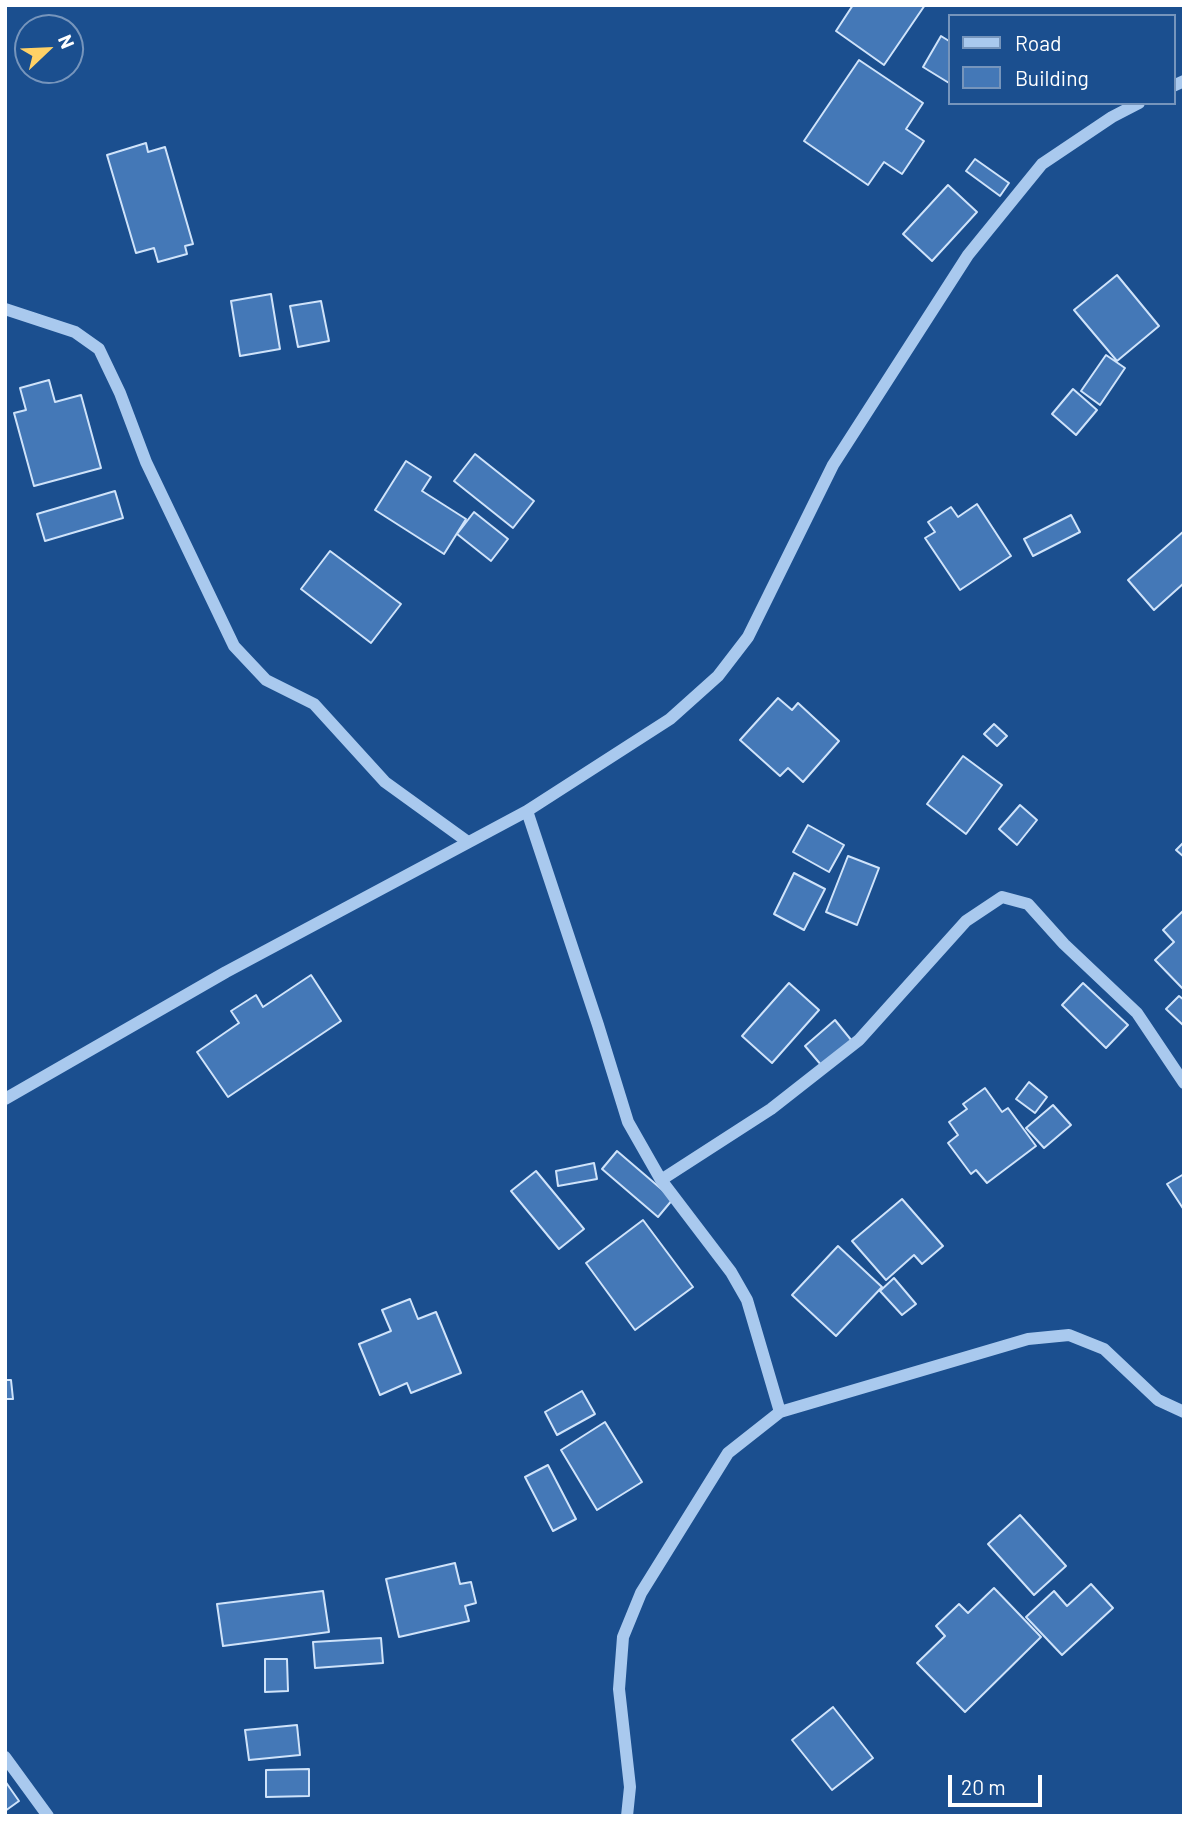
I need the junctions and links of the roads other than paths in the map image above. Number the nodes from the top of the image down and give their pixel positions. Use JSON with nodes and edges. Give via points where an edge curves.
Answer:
{"nodes":[{"id":1,"x":1135,"y":105,"type":"edge"},
{"id":2,"x":5,"y":309,"type":"edge"},
{"id":3,"x":527,"y":811,"type":"junction"},
{"id":4,"x":468,"y":842,"type":"junction"},
{"id":5,"x":1184,"y":1083,"type":"edge"},
{"id":6,"x":5,"y":1099,"type":"edge"},
{"id":7,"x":661,"y":1180,"type":"junction"},
{"id":8,"x":780,"y":1412,"type":"junction"},
{"id":9,"x":1184,"y":1412,"type":"edge"},
{"id":10,"x":5,"y":1757,"type":"edge"},
{"id":11,"x":48,"y":1816,"type":"edge"},
{"id":12,"x":627,"y":1816,"type":"edge"}],
"edges":[{"from":1,"to":3,"type":"street","via":[[1042,164],[968,256],[833,466],[748,637],[718,676],[670,719]]},
{"from":2,"to":4,"type":"street","via":[[75,332],[99,349],[146,462],[234,646],[266,680],[314,704],[385,782]]},
{"from":3,"to":4,"type":"street"},
{"from":3,"to":7,"type":"street","via":[[628,1122]]},
{"from":4,"to":6,"type":"street","via":[[226,972]]},
{"from":5,"to":7,"type":"street","via":[[1137,1013],[1028,904],[1002,897],[966,921],[859,1040],[771,1109]]},
{"from":7,"to":8,"type":"street","via":[[747,1300]]},
{"from":8,"to":9,"type":"street","via":[[1028,1339],[1069,1335],[1104,1349],[1158,1400]]},
{"from":8,"to":12,"type":"street","via":[[728,1453],[641,1593],[623,1637],[619,1689],[629,1787]]},
{"from":10,"to":11,"type":"street"}]}
